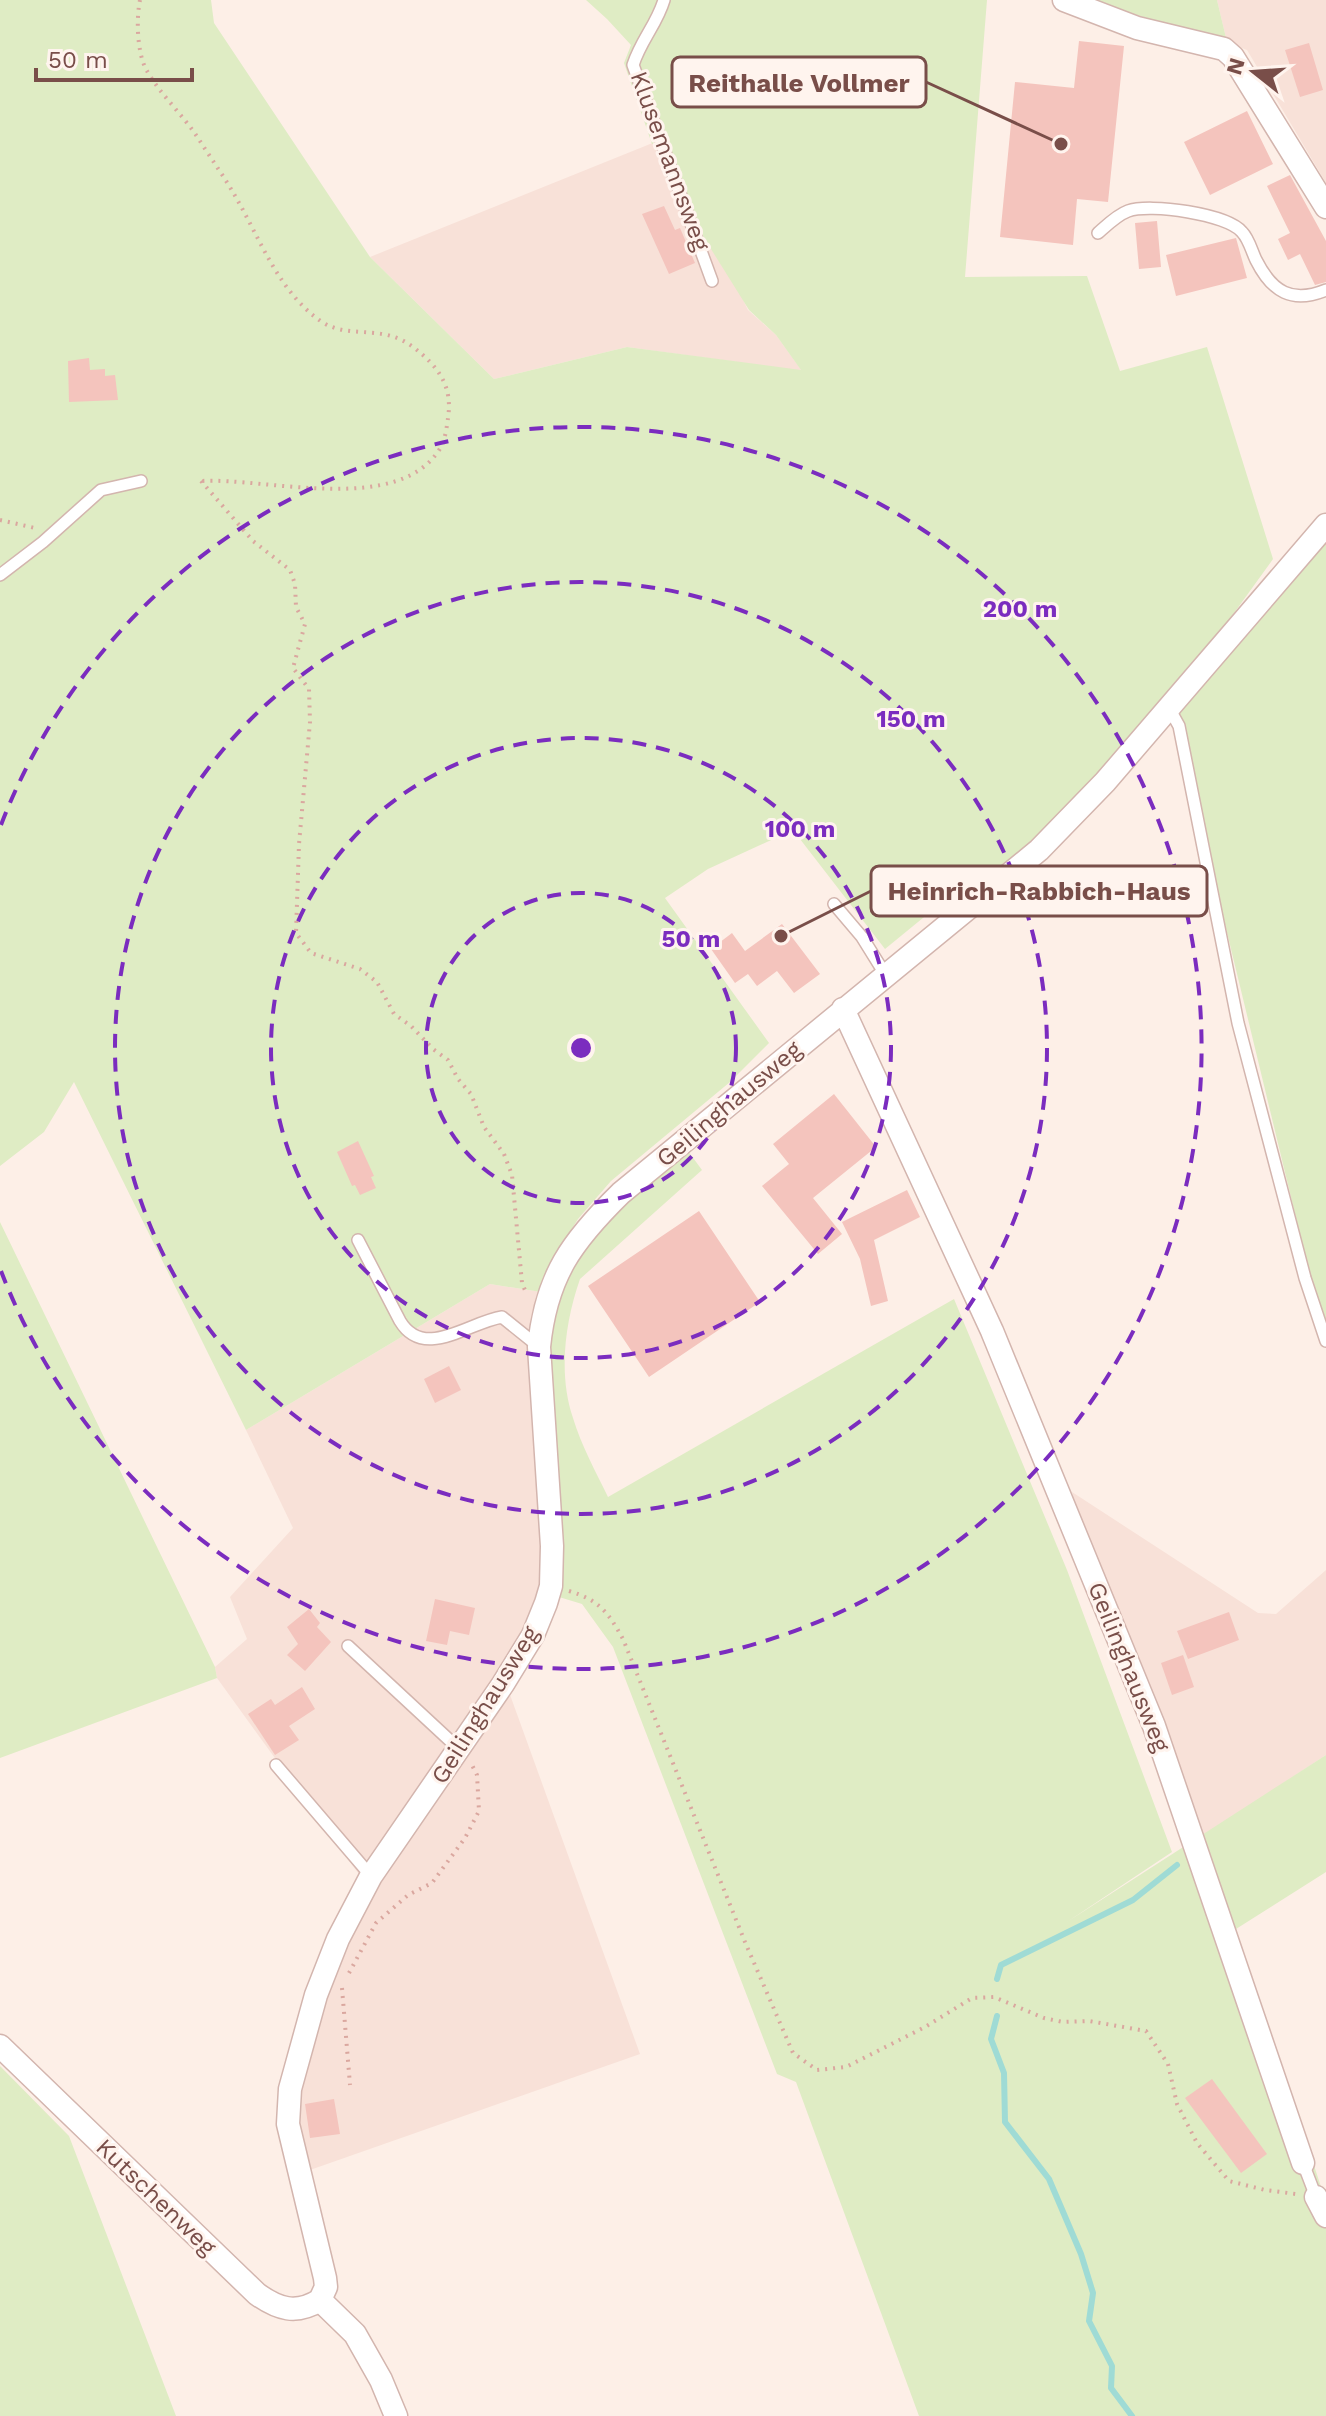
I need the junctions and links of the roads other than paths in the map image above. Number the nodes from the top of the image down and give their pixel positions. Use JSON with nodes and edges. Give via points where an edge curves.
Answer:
{"nodes":[{"id":1,"x":664,"y":0,"type":"edge"},
{"id":2,"x":1064,"y":0,"type":"edge"},
{"id":3,"x":1326,"y":207,"type":"edge"},
{"id":4,"x":1098,"y":233,"type":"dead end"},
{"id":5,"x":712,"y":281,"type":"dead end"},
{"id":6,"x":1326,"y":290,"type":"edge"},
{"id":7,"x":141,"y":481,"type":"dead end"},
{"id":8,"x":1326,"y":525,"type":"edge"},
{"id":9,"x":0,"y":575,"type":"edge"},
{"id":10,"x":1168,"y":707,"type":"junction"},
{"id":11,"x":834,"y":904,"type":"dead end"},
{"id":12,"x":885,"y":974,"type":"junction"},
{"id":13,"x":843,"y":1009,"type":"junction"},
{"id":14,"x":358,"y":1240,"type":"dead end"},
{"id":15,"x":540,"y":1337,"type":"junction"},
{"id":16,"x":1326,"y":1341,"type":"edge"},
{"id":17,"x":348,"y":1646,"type":"dead end"},
{"id":18,"x":459,"y":1749,"type":"junction"},
{"id":19,"x":276,"y":1765,"type":"dead end"},
{"id":20,"x":371,"y":1876,"type":"junction"},
{"id":21,"x":2,"y":2051,"type":"edge"},
{"id":22,"x":1303,"y":2163,"type":"joint"},
{"id":23,"x":1321,"y":2206,"type":"edge"},
{"id":24,"x":320,"y":2300,"type":"junction"},
{"id":25,"x":396,"y":2416,"type":"edge"}],
"edges":[{"from":1,"to":5,"type":"lane","name":"Klusemannsweg","via":[[633,65]]},
{"from":2,"to":3,"type":"street","via":[[1137,28],[1224,49]]},
{"from":4,"to":6,"type":"lane","via":[[1130,210],[1201,215],[1243,232],[1257,264],[1285,293],[1310,296]]},
{"from":7,"to":9,"type":"lane","via":[[101,490]]},
{"from":8,"to":10,"type":"street","name":"Geilinghausweg"},
{"from":10,"to":12,"type":"street","name":"Geilinghausweg","via":[[1039,850]]},
{"from":10,"to":16,"type":"lane","via":[[1179,726],[1238,1023]]},
{"from":11,"to":12,"type":"lane"},
{"from":12,"to":13,"type":"street","name":"Geilinghausweg"},
{"from":13,"to":15,"type":"street","name":"Geilinghausweg","via":[[590,1223],[555,1278]]},
{"from":13,"to":22,"type":"street","name":"Geilinghausweg","via":[[992,1331],[1154,1726]]},
{"from":14,"to":15,"type":"lane","via":[[400,1321],[415,1338],[450,1335],[502,1317]]},
{"from":15,"to":18,"type":"street","name":"Geilinghausweg","via":[[551,1586],[533,1635]]},
{"from":17,"to":18,"type":"lane"},
{"from":18,"to":20,"type":"street","name":"Geilinghausweg"},
{"from":19,"to":20,"type":"lane"},
{"from":20,"to":24,"type":"street","name":"Geilinghausweg","via":[[316,1995],[288,2104],[288,2124],[325,2278]]},
{"from":21,"to":24,"type":"street","name":"Kutschenweg","via":[[257,2294],[270,2304],[297,2310]]},
{"from":22,"to":23,"type":"lane"},
{"from":24,"to":25,"type":"street","via":[[355,2334]]}]}
